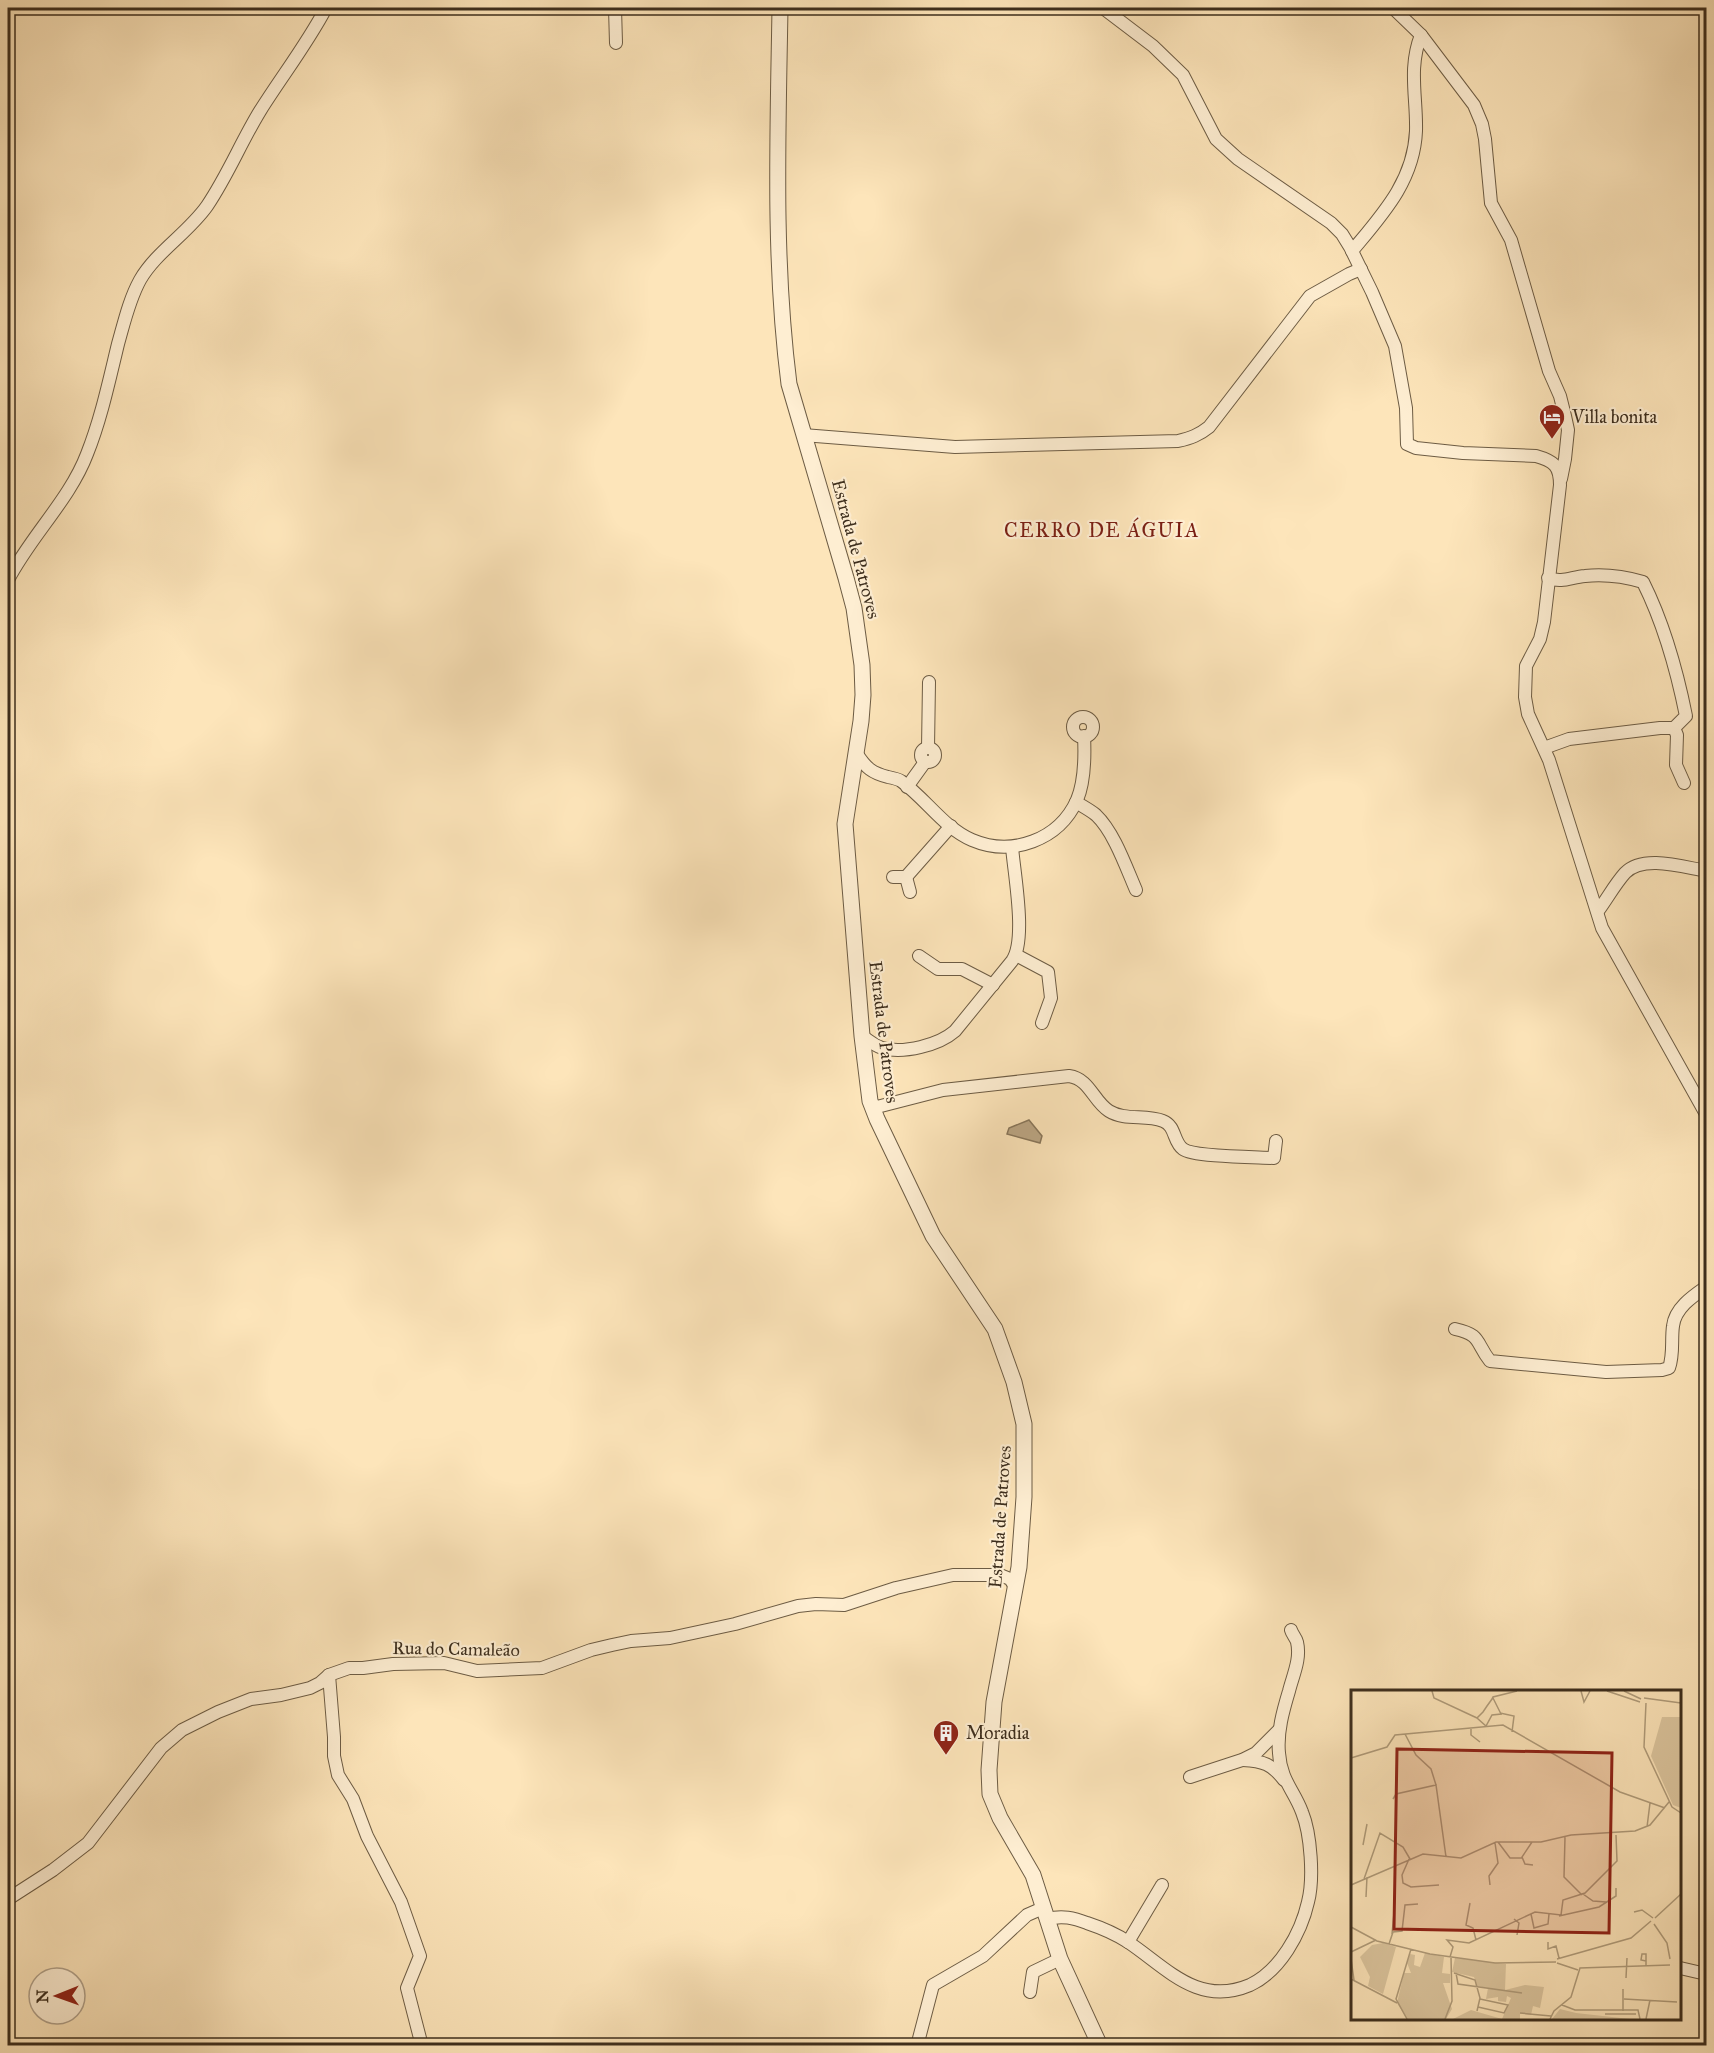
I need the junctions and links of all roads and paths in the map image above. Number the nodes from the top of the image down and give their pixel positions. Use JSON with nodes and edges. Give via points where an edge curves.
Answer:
{"nodes":[{"id":1,"x":326,"y":8,"type":"edge"},
{"id":2,"x":615,"y":8,"type":"edge"},
{"id":3,"x":780,"y":8,"type":"edge"},
{"id":4,"x":1103,"y":8,"type":"edge"},
{"id":5,"x":1393,"y":8,"type":"edge"},
{"id":6,"x":1421,"y":35,"type":"junction"},
{"id":7,"x":616,"y":43,"type":"dead end"},
{"id":8,"x":1352,"y":251,"type":"junction"},
{"id":9,"x":1362,"y":269,"type":"junction"},
{"id":10,"x":803,"y":435,"type":"junction"},
{"id":11,"x":1536,"y":456,"type":"junction"},
{"id":12,"x":1565,"y":459,"type":"junction"},
{"id":13,"x":1560,"y":483,"type":"junction"},
{"id":14,"x":1548,"y":578,"type":"junction"},
{"id":15,"x":8,"y":580,"type":"edge"},
{"id":16,"x":928,"y":682,"type":"dead end"},
{"id":17,"x":1674,"y":728,"type":"junction"},
{"id":18,"x":1084,"y":736,"type":"dead end"},
{"id":19,"x":1544,"y":748,"type":"junction"},
{"id":20,"x":857,"y":754,"type":"junction"},
{"id":21,"x":873,"y":774,"type":"junction"},
{"id":22,"x":1684,"y":783,"type":"dead end"},
{"id":23,"x":850,"y":787,"type":"junction"},
{"id":24,"x":907,"y":787,"type":"junction"},
{"id":25,"x":1076,"y":802,"type":"junction"},
{"id":26,"x":951,"y":826,"type":"junction"},
{"id":27,"x":1012,"y":847,"type":"junction"},
{"id":28,"x":1707,"y":871,"type":"edge"},
{"id":29,"x":1136,"y":890,"type":"dead end"},
{"id":30,"x":910,"y":892,"type":"dead end"},
{"id":31,"x":1598,"y":911,"type":"junction"},
{"id":32,"x":919,"y":956,"type":"dead end"},
{"id":33,"x":1016,"y":956,"type":"junction"},
{"id":34,"x":993,"y":985,"type":"junction"},
{"id":35,"x":1042,"y":1023,"type":"dead end"},
{"id":36,"x":862,"y":1036,"type":"junction"},
{"id":37,"x":891,"y":1050,"type":"junction"},
{"id":38,"x":866,"y":1071,"type":"junction"},
{"id":39,"x":873,"y":1108,"type":"junction"},
{"id":40,"x":1707,"y":1114,"type":"edge"},
{"id":41,"x":1276,"y":1141,"type":"dead end"},
{"id":42,"x":1707,"y":1287,"type":"edge"},
{"id":43,"x":1455,"y":1329,"type":"dead end"},
{"id":44,"x":1020,"y":1567,"type":"junction"},
{"id":45,"x":1000,"y":1575,"type":"junction"},
{"id":46,"x":1016,"y":1588,"type":"junction"},
{"id":47,"x":1291,"y":1630,"type":"dead end"},
{"id":48,"x":329,"y":1675,"type":"junction"},
{"id":49,"x":1280,"y":1730,"type":"junction"},
{"id":50,"x":1242,"y":1760,"type":"junction"},
{"id":51,"x":1190,"y":1777,"type":"dead end"},
{"id":52,"x":1285,"y":1781,"type":"junction"},
{"id":53,"x":1162,"y":1885,"type":"dead end"},
{"id":54,"x":8,"y":1899,"type":"edge"},
{"id":55,"x":1046,"y":1913,"type":"junction"},
{"id":56,"x":1128,"y":1942,"type":"junction"},
{"id":57,"x":1060,"y":1959,"type":"junction"},
{"id":58,"x":1681,"y":1968,"type":"edge"},
{"id":59,"x":1707,"y":1974,"type":"edge"},
{"id":60,"x":1030,"y":1992,"type":"dead end"},
{"id":61,"x":422,"y":2046,"type":"edge"},
{"id":62,"x":917,"y":2046,"type":"edge"},
{"id":63,"x":1100,"y":2046,"type":"edge"}],
"edges":[{"from":1,"to":15,"type":"street","via":[[259,112],[205,207],[141,279],[128,309],[100,416],[78,476]]},
{"from":2,"to":7,"type":"street"},
{"from":3,"to":10,"type":"street","name":"Estrada de Patroves","via":[[777,189],[782,318],[789,384]]},
{"from":4,"to":8,"type":"street","via":[[1183,75],[1216,139],[1238,159],[1331,223]]},
{"from":5,"to":6,"type":"street"},
{"from":6,"to":8,"type":"street","via":[[1413,66],[1413,156],[1402,185]]},
{"from":6,"to":12,"type":"street","via":[[1474,105],[1482,124],[1491,203],[1511,240],[1549,371],[1560,396],[1568,430]]},
{"from":8,"to":9,"type":"street"},
{"from":9,"to":10,"type":"street","via":[[1310,296],[1209,427],[1191,438],[954,447]]},
{"from":9,"to":11,"type":"street","via":[[1395,346],[1406,408],[1407,444],[1463,453]]},
{"from":10,"to":20,"type":"street","name":"Estrada de Patroves","via":[[854,608],[863,695]]},
{"from":11,"to":12,"type":"street"},
{"from":11,"to":13,"type":"street","via":[[1555,465]]},
{"from":12,"to":13,"type":"street"},
{"from":13,"to":14,"type":"street"},
{"from":14,"to":17,"type":"street","via":[[1558,581],[1595,575],[1644,582],[1681,689],[1686,716]]},
{"from":14,"to":19,"type":"street","via":[[1544,622],[1526,666],[1525,681],[1528,714]]},
{"from":16,"to":24,"type":"street","via":[[928,748],[935,757],[925,762]]},
{"from":17,"to":19,"type":"street","via":[[1569,739]]},
{"from":17,"to":22,"type":"street","via":[[1676,765]]},
{"from":18,"to":25,"type":"street","via":[[1084,768]]},
{"from":19,"to":31,"type":"street"},
{"from":20,"to":21,"type":"street"},
{"from":20,"to":23,"type":"street","name":"Estrada de Patroves"},
{"from":21,"to":23,"type":"street"},
{"from":21,"to":24,"type":"street","via":[[900,780]]},
{"from":23,"to":36,"type":"street","name":"Estrada de Patroves","via":[[846,851]]},
{"from":24,"to":26,"type":"street"},
{"from":25,"to":27,"type":"street","via":[[1053,831]]},
{"from":25,"to":29,"type":"street","via":[[1101,821]]},
{"from":26,"to":27,"type":"street","via":[[971,840]]},
{"from":26,"to":30,"type":"street","via":[[899,877]]},
{"from":27,"to":33,"type":"street","via":[[1020,939]]},
{"from":28,"to":31,"type":"street","via":[[1638,863],[1625,872]]},
{"from":31,"to":40,"type":"street","via":[[1602,928]]},
{"from":32,"to":34,"type":"street","via":[[938,969],[962,969]]},
{"from":33,"to":34,"type":"street"},
{"from":33,"to":35,"type":"street","via":[[1048,972],[1051,998]]},
{"from":34,"to":37,"type":"street","via":[[946,1039]]},
{"from":36,"to":37,"type":"street"},
{"from":36,"to":38,"type":"street","name":"Estrada de Patroves"},
{"from":37,"to":38,"type":"street","via":[[879,1055]]},
{"from":38,"to":39,"type":"street","name":"Estrada de Patroves"},
{"from":39,"to":41,"type":"street","via":[[943,1089],[1069,1076],[1082,1081],[1108,1111],[1167,1123],[1182,1149],[1188,1152],[1274,1158]]},
{"from":39,"to":44,"type":"street","name":"Estrada de Patroves","via":[[933,1236],[995,1329],[1006,1356],[1020,1404],[1025,1447]]},
{"from":42,"to":43,"type":"street","via":[[1677,1313],[1672,1359],[1669,1368],[1662,1370],[1606,1372],[1490,1361],[1477,1338]]},
{"from":44,"to":45,"type":"street"},
{"from":44,"to":46,"type":"street","name":"Estrada de Patroves"},
{"from":45,"to":46,"type":"street","via":[[1010,1579]]},
{"from":45,"to":48,"type":"street","name":"Rua do Camaleão","via":[[936,1578],[844,1605],[798,1606],[670,1638],[591,1650],[542,1668],[477,1671],[444,1663],[418,1663],[349,1668]]},
{"from":46,"to":55,"type":"street","name":"Estrada de Patroves","via":[[993,1702],[990,1794],[1027,1861]]},
{"from":47,"to":49,"type":"street","via":[[1297,1642],[1297,1665]]},
{"from":48,"to":54,"type":"street","name":"Rua do Camaleão","via":[[310,1688],[251,1699],[182,1730],[161,1748],[88,1843]]},
{"from":48,"to":61,"type":"street","via":[[338,1775],[401,1902],[420,1956],[407,1988]]},
{"from":49,"to":50,"type":"street","via":[[1256,1753]]},
{"from":49,"to":52,"type":"street","via":[[1279,1754]]},
{"from":50,"to":51,"type":"street"},
{"from":50,"to":52,"type":"street","via":[[1260,1761]]},
{"from":52,"to":56,"type":"street","via":[[1302,1812],[1311,1853],[1308,1901],[1293,1941],[1270,1973],[1232,1990],[1200,1989],[1185,1983]]},
{"from":53,"to":56,"type":"street"},
{"from":55,"to":56,"type":"street","via":[[1077,1920]]},
{"from":55,"to":57,"type":"street","name":"Estrada de Patroves"},
{"from":55,"to":62,"type":"street","via":[[1028,1915],[983,1956],[933,1985]]},
{"from":57,"to":60,"type":"street","via":[[1033,1972]]},
{"from":57,"to":63,"type":"street","name":"Estrada de Patroves"},
{"from":58,"to":59,"type":"street"}]}
